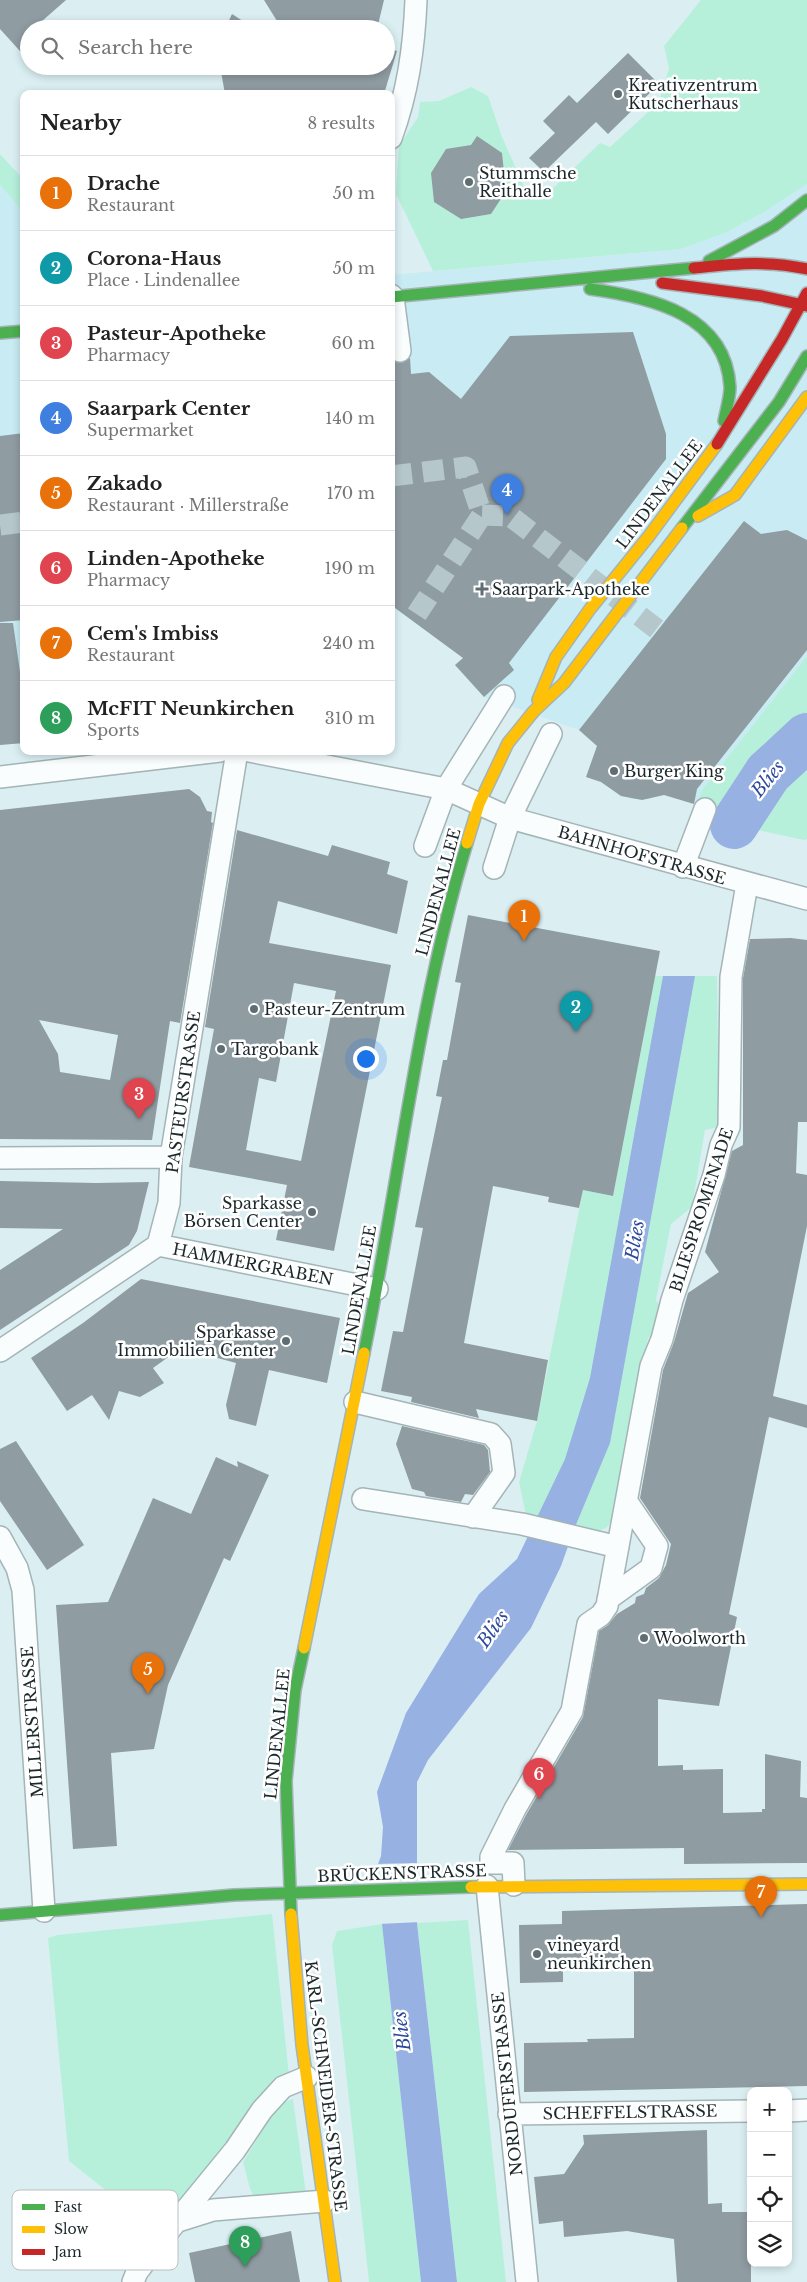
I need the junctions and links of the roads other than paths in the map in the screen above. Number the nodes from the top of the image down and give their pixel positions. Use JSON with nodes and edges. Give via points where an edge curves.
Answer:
{"nodes":[{"id":1,"x":416,"y":0,"type":"edge"},
{"id":2,"x":395,"y":125,"type":"edge"},
{"id":3,"x":807,"y":200,"type":"edge"},
{"id":4,"x":696,"y":268,"type":"junction"},
{"id":5,"x":807,"y":269,"type":"edge"},
{"id":6,"x":608,"y":278,"type":"junction"},
{"id":7,"x":526,"y":284,"type":"junction"},
{"id":8,"x":807,"y":293,"type":"edge"},
{"id":9,"x":395,"y":296,"type":"edge"},
{"id":10,"x":804,"y":305,"type":"edge"},
{"id":11,"x":395,"y":317,"type":"edge"},
{"id":12,"x":20,"y":331,"type":"edge"},
{"id":13,"x":0,"y":333,"type":"edge"},
{"id":14,"x":400,"y":351,"type":"dead end"},
{"id":15,"x":807,"y":356,"type":"edge"},
{"id":16,"x":807,"y":397,"type":"edge"},
{"id":17,"x":716,"y":445,"type":"junction"},
{"id":18,"x":690,"y":520,"type":"junction"},
{"id":19,"x":504,"y":696,"type":"dead end"},
{"id":20,"x":534,"y":711,"type":"junction"},
{"id":21,"x":551,"y":734,"type":"dead end"},
{"id":22,"x":186,"y":755,"type":"edge"},
{"id":23,"x":236,"y":755,"type":"edge"},
{"id":24,"x":270,"y":755,"type":"edge"},
{"id":25,"x":0,"y":777,"type":"edge"},
{"id":26,"x":446,"y":789,"type":"junction"},
{"id":27,"x":478,"y":804,"type":"junction"},
{"id":28,"x":705,"y":809,"type":"dead end"},
{"id":29,"x":510,"y":818,"type":"junction"},
{"id":30,"x":425,"y":846,"type":"dead end"},
{"id":31,"x":683,"y":867,"type":"junction"},
{"id":32,"x":494,"y":868,"type":"dead end"},
{"id":33,"x":747,"y":884,"type":"junction"},
{"id":34,"x":807,"y":900,"type":"edge"},
{"id":35,"x":171,"y":1157,"type":"junction"},
{"id":36,"x":0,"y":1158,"type":"edge"},
{"id":37,"x":158,"y":1245,"type":"junction"},
{"id":38,"x":377,"y":1289,"type":"junction"},
{"id":39,"x":0,"y":1351,"type":"edge"},
{"id":40,"x":355,"y":1402,"type":"junction"},
{"id":41,"x":363,"y":1499,"type":"dead end"},
{"id":42,"x":627,"y":1502,"type":"junction"},
{"id":43,"x":473,"y":1517,"type":"junction"},
{"id":44,"x":0,"y":1538,"type":"edge"},
{"id":45,"x":618,"y":1548,"type":"junction"},
{"id":46,"x":606,"y":1594,"type":"junction"},
{"id":47,"x":807,"y":1884,"type":"edge"},
{"id":48,"x":514,"y":1885,"type":"junction"},
{"id":49,"x":487,"y":1886,"type":"junction"},
{"id":50,"x":289,"y":1894,"type":"junction"},
{"id":51,"x":44,"y":1911,"type":"junction"},
{"id":52,"x":0,"y":1915,"type":"edge"},
{"id":53,"x":307,"y":2077,"type":"junction"},
{"id":54,"x":792,"y":2110,"type":"edge"},
{"id":55,"x":807,"y":2110,"type":"edge"},
{"id":56,"x":747,"y":2111,"type":"edge"},
{"id":57,"x":509,"y":2114,"type":"junction"},
{"id":58,"x":324,"y":2201,"type":"junction"},
{"id":59,"x":178,"y":2221,"type":"joint"},
{"id":60,"x":139,"y":2270,"type":"edge"},
{"id":61,"x":133,"y":2282,"type":"edge"},
{"id":62,"x":335,"y":2282,"type":"edge"},
{"id":63,"x":527,"y":2282,"type":"edge"}],
"edges":[{"from":1,"to":2,"type":"street","via":[[408,82]]},
{"from":3,"to":4,"type":"main road","via":[[774,226]]},
{"from":4,"to":5,"type":"main road","via":[[780,263]]},
{"from":4,"to":6,"type":"main road"},
{"from":6,"to":7,"type":"main road"},
{"from":6,"to":10,"type":"main road","via":[[696,286]]},
{"from":7,"to":9,"type":"main road"},
{"from":7,"to":17,"type":"main road","via":[[612,291],[668,306],[702,325],[718,346],[730,379],[730,401]]},
{"from":8,"to":10,"type":"main road","name":"LINDENALLEE"},
{"from":10,"to":17,"type":"main road","name":"LINDENALLEE"},
{"from":11,"to":14,"type":"street"},
{"from":12,"to":13,"type":"main road"},
{"from":15,"to":18,"type":"main road","name":"LINDENALLEE","via":[[779,402]]},
{"from":16,"to":18,"type":"main road","via":[[735,495]]},
{"from":17,"to":20,"type":"main road","name":"LINDENALLEE","via":[[556,657]]},
{"from":18,"to":20,"type":"main road","name":"LINDENALLEE","via":[[564,683]]},
{"from":19,"to":26,"type":"street"},
{"from":20,"to":27,"type":"main road","name":"LINDENALLEE","via":[[508,743]]},
{"from":21,"to":29,"type":"street"},
{"from":22,"to":25,"type":"street"},
{"from":23,"to":35,"type":"street","name":"PASTEURSTRASSE"},
{"from":24,"to":26,"type":"street","name":"BAHNHOFSTRASSE"},
{"from":26,"to":27,"type":"street","name":"BAHNHOFSTRASSE"},
{"from":26,"to":30,"type":"street"},
{"from":27,"to":29,"type":"street","name":"BAHNHOFSTRASSE"},
{"from":27,"to":38,"type":"main road","name":"LINDENALLEE","via":[[447,910],[433,974]]},
{"from":28,"to":31,"type":"street"},
{"from":29,"to":31,"type":"street","name":"BAHNHOFSTRASSE"},
{"from":29,"to":32,"type":"street"},
{"from":31,"to":33,"type":"street","name":"BAHNHOFSTRASSE"},
{"from":33,"to":34,"type":"street","name":"BAHNHOFSTRASSE"},
{"from":33,"to":42,"type":"street","name":"BLIESPROMENADE","via":[[731,977],[729,1127],[651,1366]]},
{"from":35,"to":36,"type":"street"},
{"from":35,"to":37,"type":"street","name":"PASTEURSTRASSE","via":[[170,1203]]},
{"from":37,"to":38,"type":"street","name":"HAMMERGRABEN"},
{"from":37,"to":39,"type":"street"},
{"from":38,"to":40,"type":"main road","name":"LINDENALLEE"},
{"from":40,"to":43,"type":"street","via":[[491,1434],[500,1444],[504,1473]]},
{"from":40,"to":50,"type":"main road","name":"LINDENALLEE","via":[[295,1690],[286,1781]]},
{"from":41,"to":43,"type":"street","via":[[389,1510],[426,1516]]},
{"from":42,"to":45,"type":"street","name":"BLIESPROMENADE"},
{"from":42,"to":46,"type":"street","name":"BLIESPROMENADE","via":[[644,1534],[657,1546],[651,1568]]},
{"from":43,"to":45,"type":"street","via":[[522,1524]]},
{"from":44,"to":51,"type":"street","name":"MILLERSTRASSE","via":[[17,1568],[23,1590]]},
{"from":45,"to":46,"type":"street","name":"BLIESPROMENADE"},
{"from":46,"to":48,"type":"street","name":"BLIESPROMENADE","via":[[607,1606],[602,1615],[588,1624],[572,1711],[515,1809],[492,1857],[491,1863],[513,1863]]},
{"from":47,"to":48,"type":"main road","name":"BRÜCKENSTRASSE"},
{"from":48,"to":49,"type":"main road","name":"BRÜCKENSTRASSE"},
{"from":49,"to":50,"type":"main road","name":"BRÜCKENSTRASSE"},
{"from":49,"to":57,"type":"street","name":"NORDUFERSTRASSE"},
{"from":50,"to":51,"type":"main road","name":"BRÜCKENSTRASSE","via":[[234,1895]]},
{"from":50,"to":53,"type":"main road","name":"KARL-SCHNEIDER-STRASSE"},
{"from":51,"to":52,"type":"main road","name":"BRÜCKENSTRASSE"},
{"from":53,"to":58,"type":"main road","name":"KARL-SCHNEIDER-STRASSE"},
{"from":53,"to":59,"type":"street","via":[[283,2087],[262,2110],[235,2150]]},
{"from":54,"to":55,"type":"street"},
{"from":56,"to":57,"type":"street","name":"SCHEFFELSTRASSE"},
{"from":57,"to":63,"type":"street","name":"NORDUFERSTRASSE"},
{"from":58,"to":59,"type":"street","via":[[214,2210]]},
{"from":58,"to":62,"type":"main road","name":"KARL-SCHNEIDER-STRASSE"},
{"from":60,"to":61,"type":"street"}]}
